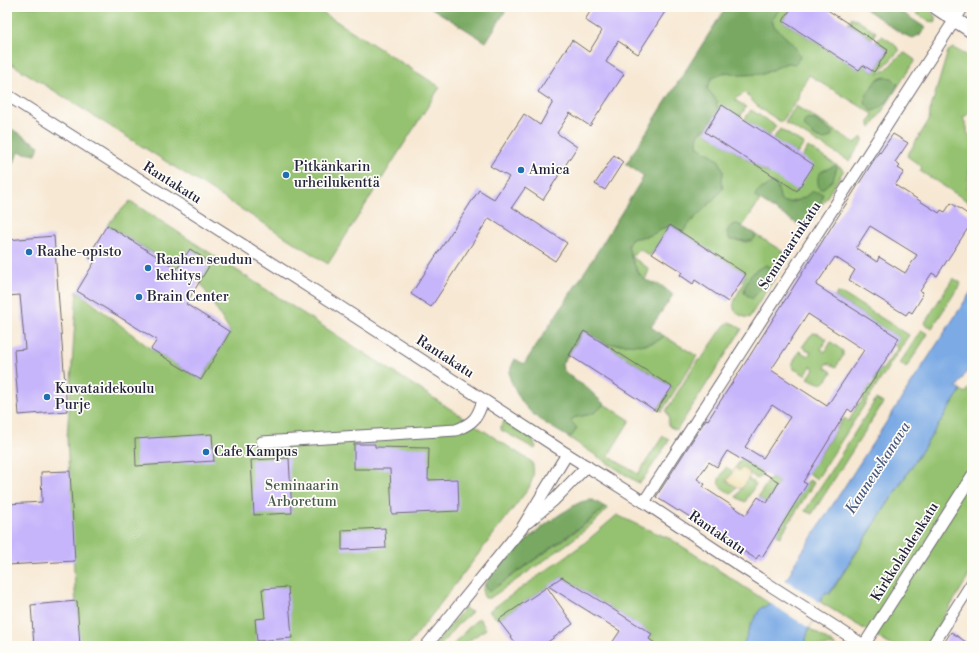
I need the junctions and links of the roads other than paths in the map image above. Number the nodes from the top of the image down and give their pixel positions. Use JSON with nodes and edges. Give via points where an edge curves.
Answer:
{"nodes":[{"id":1,"x":936,"y":7,"type":"edge"},
{"id":2,"x":963,"y":7,"type":"edge"},
{"id":3,"x":955,"y":20,"type":"junction"},
{"id":4,"x":972,"y":31,"type":"edge"},
{"id":5,"x":7,"y":95,"type":"edge"},
{"id":6,"x":483,"y":400,"type":"junction"},
{"id":7,"x":262,"y":442,"type":"dead end"},
{"id":8,"x":567,"y":454,"type":"junction"},
{"id":9,"x":587,"y":466,"type":"junction"},
{"id":10,"x":972,"y":476,"type":"edge"},
{"id":11,"x":644,"y":502,"type":"junction"},
{"id":12,"x":522,"y":528,"type":"junction"},
{"id":13,"x":972,"y":583,"type":"edge"},
{"id":14,"x":426,"y":646,"type":"edge"},
{"id":15,"x":865,"y":646,"type":"edge"},
{"id":16,"x":932,"y":646,"type":"edge"}],
"edges":[{"from":1,"to":3,"type":"street"},
{"from":2,"to":3,"type":"street","name":"Seminaarinkatu"},
{"from":3,"to":4,"type":"street"},
{"from":3,"to":11,"type":"street","name":"Seminaarinkatu"},
{"from":5,"to":6,"type":"street","name":"Rantakatu"},
{"from":6,"to":7,"type":"street","via":[[475,419],[456,430]]},
{"from":6,"to":8,"type":"street","name":"Rantakatu"},
{"from":8,"to":9,"type":"street","name":"Rantakatu"},
{"from":8,"to":12,"type":"street"},
{"from":9,"to":11,"type":"street","name":"Rantakatu"},
{"from":9,"to":12,"type":"street"},
{"from":10,"to":15,"type":"street","name":"Kirkkolahdenkatu"},
{"from":11,"to":15,"type":"street","name":"Rantakatu"},
{"from":12,"to":14,"type":"street"},
{"from":13,"to":16,"type":"street"}]}
